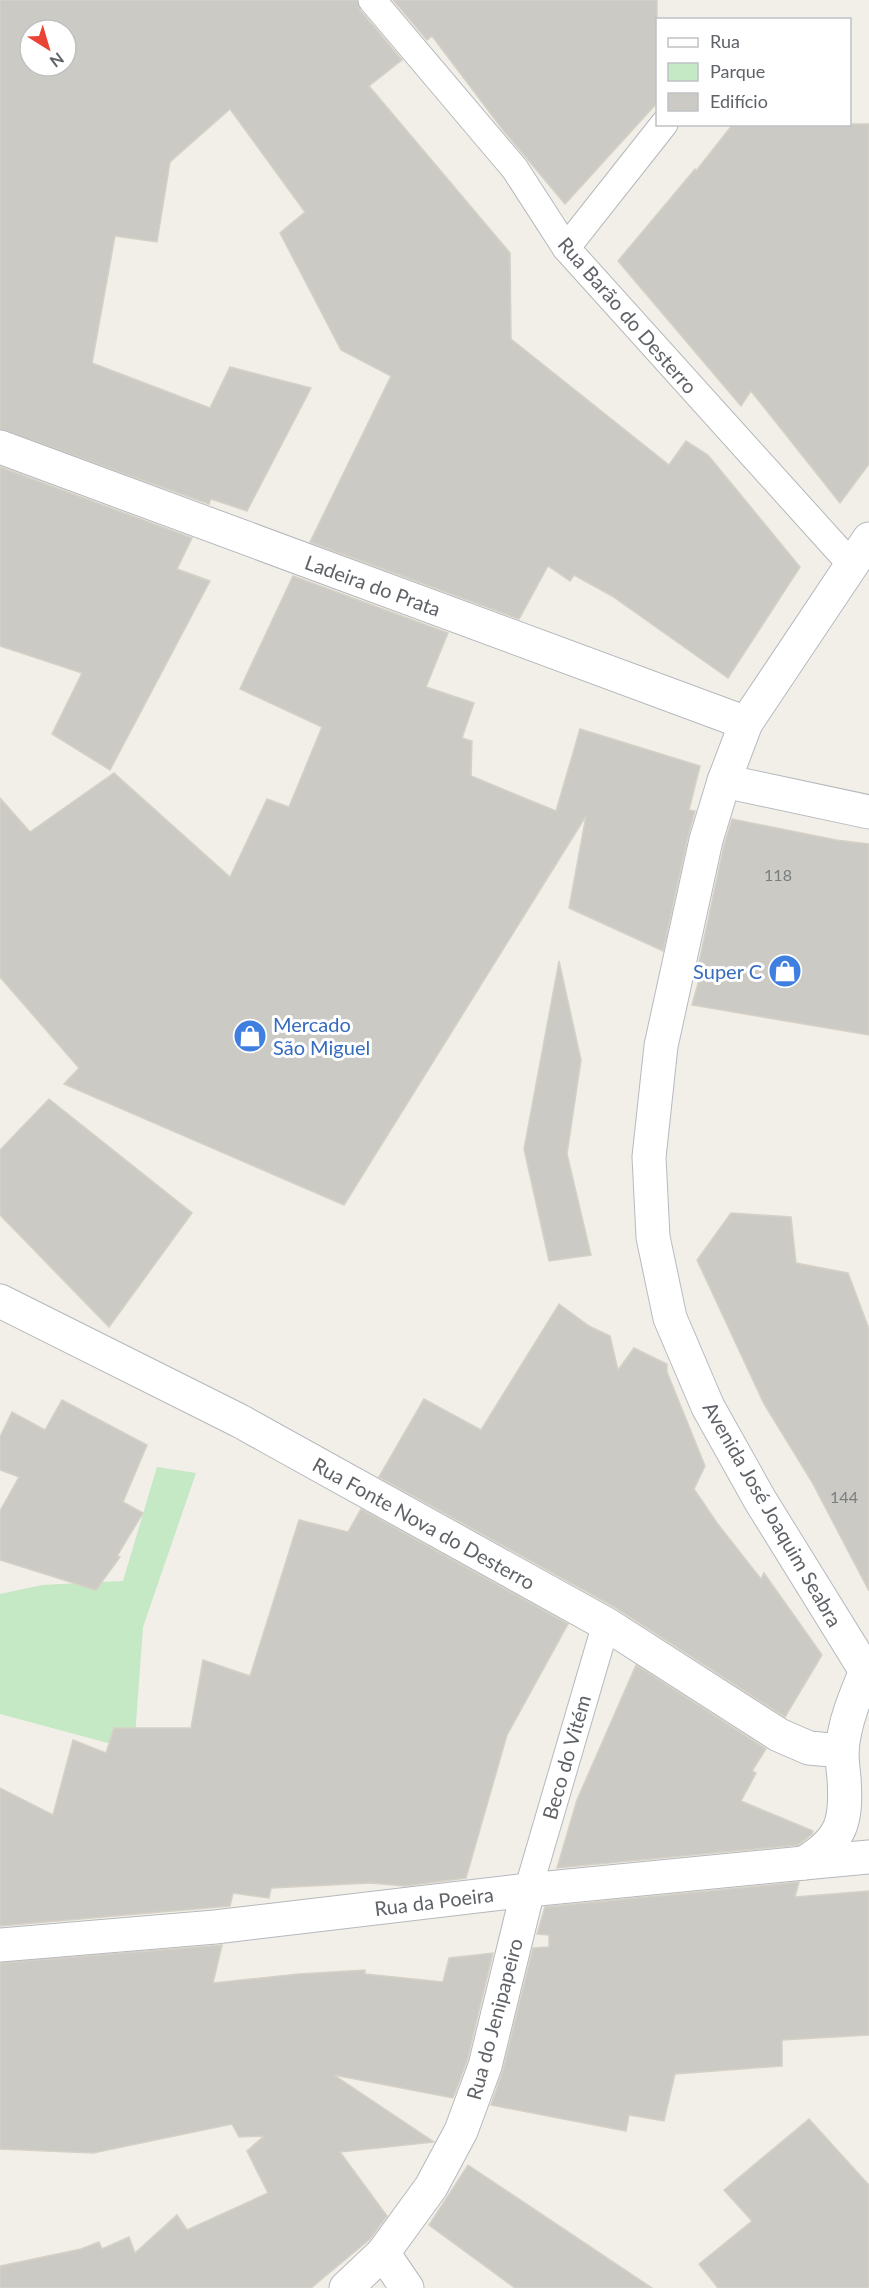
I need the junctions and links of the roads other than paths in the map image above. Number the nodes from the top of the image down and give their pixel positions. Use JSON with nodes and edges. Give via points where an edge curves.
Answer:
{"nodes":[{"id":1,"x":372,"y":0,"type":"edge"},
{"id":2,"x":662,"y":126,"type":"edge"},
{"id":3,"x":566,"y":248,"type":"junction"},
{"id":4,"x":0,"y":447,"type":"edge"},
{"id":5,"x":860,"y":551,"type":"edge"},
{"id":6,"x":746,"y":723,"type":"junction"},
{"id":7,"x":724,"y":780,"type":"junction"},
{"id":8,"x":869,"y":812,"type":"edge"},
{"id":9,"x":0,"y":1300,"type":"edge"},
{"id":10,"x":606,"y":1624,"type":"junction"},
{"id":11,"x":868,"y":1673,"type":"edge"},
{"id":12,"x":842,"y":1751,"type":"junction"},
{"id":13,"x":869,"y":1857,"type":"edge"},
{"id":14,"x":804,"y":1863,"type":"junction"},
{"id":15,"x":528,"y":1890,"type":"junction"},
{"id":16,"x":0,"y":1945,"type":"edge"},
{"id":17,"x":383,"y":2253,"type":"junction"},
{"id":18,"x":346,"y":2288,"type":"edge"},
{"id":19,"x":407,"y":2288,"type":"edge"}],
"edges":[{"from":1,"to":3,"type":"lane","name":"Rua Barão do Desterro","via":[[515,169]]},
{"from":2,"to":3,"type":"lane"},
{"from":3,"to":5,"type":"lane","name":"Rua Barão do Desterro"},
{"from":4,"to":6,"type":"street","name":"Ladeira do Prata"},
{"from":5,"to":6,"type":"street","name":"Avenida José Joaquim Seabra"},
{"from":6,"to":7,"type":"street","name":"Avenida José Joaquim Seabra"},
{"from":7,"to":8,"type":"street"},
{"from":7,"to":11,"type":"street","name":"Avenida José Joaquim Seabra","via":[[706,840],[661,1046],[649,1157],[653,1237],[670,1318],[708,1407],[760,1500]]},
{"from":9,"to":10,"type":"street","name":"Rua Fonte Nova do Desterro","via":[[240,1421]]},
{"from":10,"to":12,"type":"street","name":"Rua Fonte Nova do Desterro","via":[[779,1735],[808,1748]]},
{"from":10,"to":15,"type":"lane","name":"Beco do Vitém"},
{"from":11,"to":12,"type":"street","via":[[851,1707]]},
{"from":12,"to":14,"type":"street","via":[[844,1806],[838,1833],[825,1850]]},
{"from":13,"to":14,"type":"street","name":"Rua da Poeira"},
{"from":14,"to":15,"type":"street","name":"Rua da Poeira"},
{"from":15,"to":16,"type":"street","name":"Rua da Poeira","via":[[215,1928]]},
{"from":15,"to":17,"type":"street","name":"Rua do Jenipapeiro","via":[[485,2066],[461,2131],[431,2187]]},
{"from":17,"to":18,"type":"street","name":"Rua do Jenipapeiro"},
{"from":17,"to":19,"type":"street"}]}
